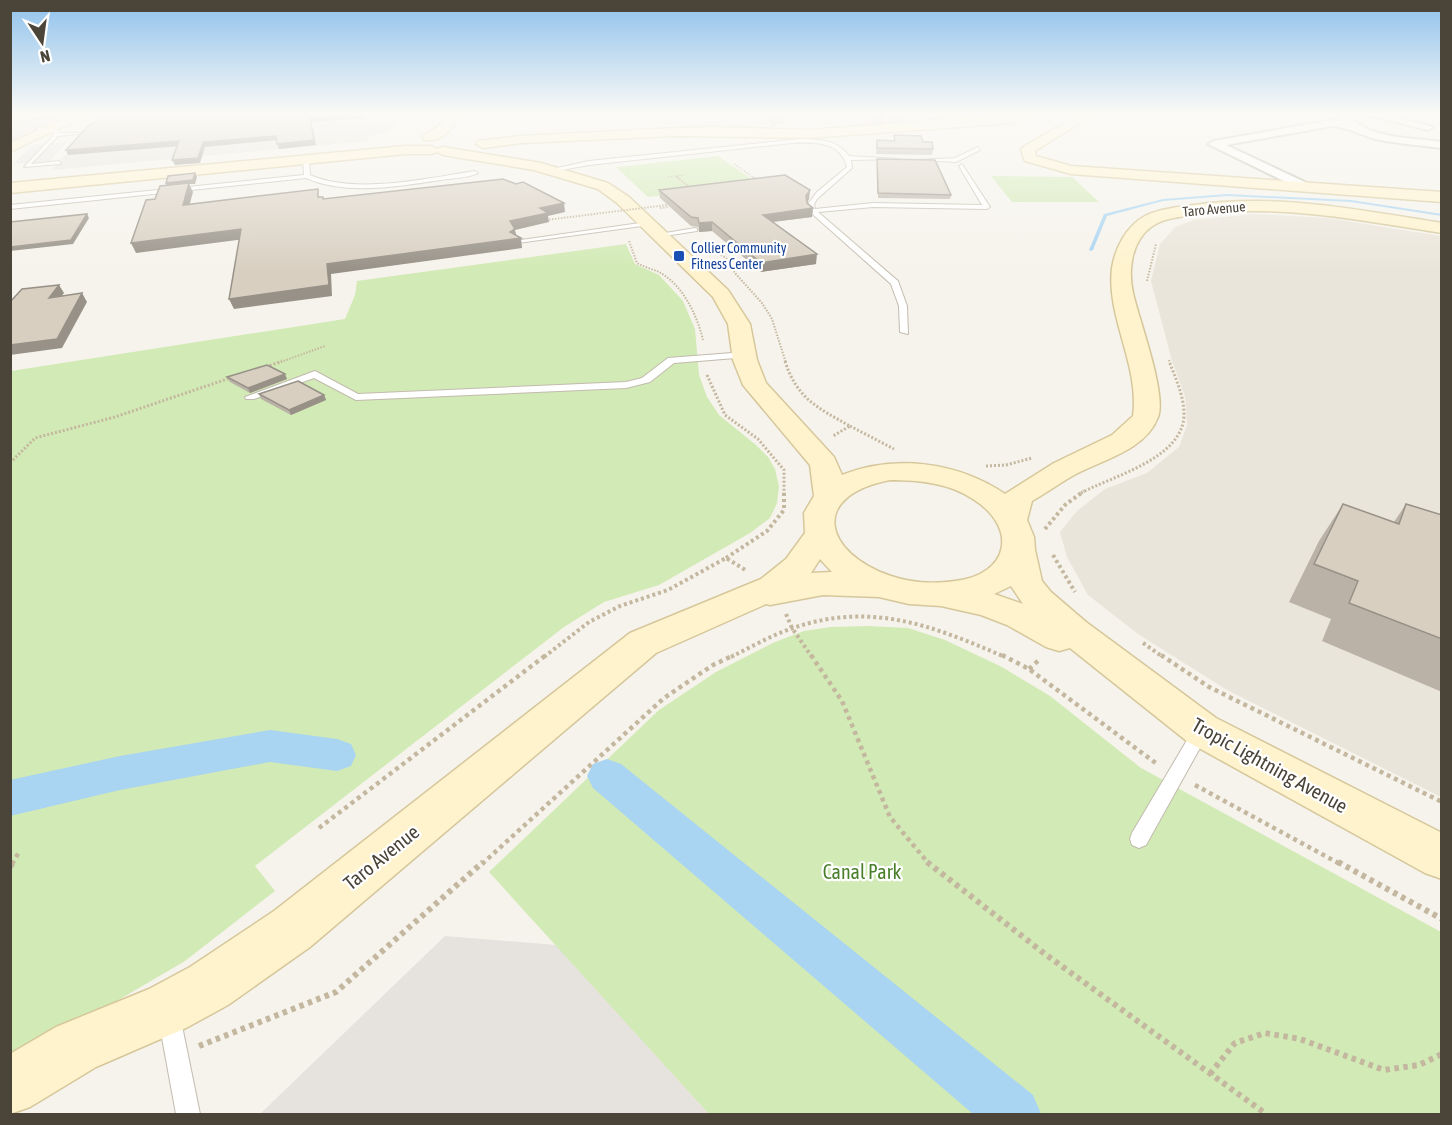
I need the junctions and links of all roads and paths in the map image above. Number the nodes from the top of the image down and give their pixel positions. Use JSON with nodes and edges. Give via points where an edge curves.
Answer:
{"nodes":[{"id":1,"x":175,"y":166,"type":"edge"},
{"id":2,"x":229,"y":166,"type":"edge"},
{"id":3,"x":306,"y":166,"type":"edge"},
{"id":4,"x":543,"y":166,"type":"edge"},
{"id":5,"x":570,"y":166,"type":"edge"},
{"id":6,"x":850,"y":166,"type":"edge"},
{"id":7,"x":962,"y":166,"type":"dead end"},
{"id":8,"x":1056,"y":166,"type":"edge"},
{"id":9,"x":1261,"y":166,"type":"edge"},
{"id":10,"x":551,"y":170,"type":"junction"},
{"id":11,"x":475,"y":172,"type":"dead end"},
{"id":12,"x":684,"y":175,"type":"dead end"},
{"id":13,"x":307,"y":176,"type":"junction"},
{"id":14,"x":676,"y":176,"type":"junction"},
{"id":15,"x":668,"y":177,"type":"dead end"},
{"id":16,"x":752,"y":179,"type":"edge"},
{"id":17,"x":756,"y":179,"type":"edge"},
{"id":18,"x":10,"y":182,"type":"edge"},
{"id":19,"x":700,"y":185,"type":"edge"},
{"id":20,"x":688,"y":187,"type":"junction"},
{"id":21,"x":1304,"y":187,"type":"junction"},
{"id":22,"x":10,"y":188,"type":"edge"},
{"id":23,"x":683,"y":192,"type":"edge"},
{"id":24,"x":1442,"y":197,"type":"edge"},
{"id":25,"x":667,"y":205,"type":"edge"},
{"id":26,"x":10,"y":207,"type":"edge"},
{"id":27,"x":812,"y":211,"type":"junction"},
{"id":28,"x":546,"y":220,"type":"edge"},
{"id":29,"x":1442,"y":228,"type":"edge"},
{"id":30,"x":652,"y":230,"type":"junction"},
{"id":31,"x":696,"y":230,"type":"edge"},
{"id":32,"x":1158,"y":238,"type":"dead end"},
{"id":33,"x":518,"y":241,"type":"edge"},
{"id":34,"x":1149,"y":289,"type":"dead end"},
{"id":35,"x":905,"y":332,"type":"dead end"},
{"id":36,"x":325,"y":346,"type":"dead end"},
{"id":37,"x":1166,"y":351,"type":"dead end"},
{"id":38,"x":745,"y":355,"type":"junction"},
{"id":39,"x":263,"y":368,"type":"edge"},
{"id":40,"x":241,"y":375,"type":"edge"},
{"id":41,"x":250,"y":397,"type":"edge"},
{"id":42,"x":779,"y":411,"type":"junction"},
{"id":43,"x":850,"y":426,"type":"dead end"},
{"id":44,"x":1096,"y":454,"type":"junction"},
{"id":45,"x":1035,"y":456,"type":"dead end"},
{"id":46,"x":899,"y":461,"type":"junction"},
{"id":47,"x":10,"y":463,"type":"edge"},
{"id":48,"x":965,"y":473,"type":"junction"},
{"id":49,"x":829,"y":496,"type":"junction"},
{"id":50,"x":820,"y":534,"type":"junction"},
{"id":51,"x":1031,"y":538,"type":"junction"},
{"id":52,"x":892,"y":588,"type":"junction"},
{"id":53,"x":762,"y":594,"type":"junction"},
{"id":54,"x":938,"y":594,"type":"junction"},
{"id":55,"x":1077,"y":595,"type":"dead end"},
{"id":56,"x":792,"y":628,"type":"junction"},
{"id":57,"x":1134,"y":638,"type":"dead end"},
{"id":58,"x":1202,"y":730,"type":"junction"},
{"id":59,"x":1176,"y":776,"type":"junction"},
{"id":60,"x":1442,"y":802,"type":"edge"},
{"id":61,"x":319,"y":828,"type":"dead end"},
{"id":62,"x":1139,"y":839,"type":"dead end"},
{"id":63,"x":19,"y":852,"type":"dead end"},
{"id":64,"x":1442,"y":857,"type":"edge"},
{"id":65,"x":10,"y":867,"type":"edge"},
{"id":66,"x":1442,"y":919,"type":"edge"},
{"id":67,"x":167,"y":1009,"type":"junction"},
{"id":68,"x":1442,"y":1054,"type":"edge"},
{"id":69,"x":176,"y":1056,"type":"junction"},
{"id":70,"x":1210,"y":1074,"type":"junction"},
{"id":71,"x":10,"y":1087,"type":"edge"},
{"id":72,"x":188,"y":1114,"type":"edge"},
{"id":73,"x":1266,"y":1114,"type":"edge"}],
"edges":[{"from":1,"to":18,"type":"street"},
{"from":2,"to":22,"type":"street"},
{"from":3,"to":13,"type":"lane"},
{"from":4,"to":10,"type":"street"},
{"from":5,"to":10,"type":"lane"},
{"from":6,"to":27,"type":"lane","via":[[816,195]]},
{"from":7,"to":27,"type":"lane","via":[[987,207],[873,205]]},
{"from":8,"to":21,"type":"street"},
{"from":9,"to":21,"type":"street"},
{"from":10,"to":30,"type":"street","via":[[603,186]]},
{"from":11,"to":13,"type":"lane","via":[[360,185],[315,182]]},
{"from":12,"to":14,"type":"path"},
{"from":13,"to":26,"type":"lane"},
{"from":14,"to":15,"type":"path"},
{"from":14,"to":20,"type":"path"},
{"from":16,"to":17,"type":"path"},
{"from":19,"to":20,"type":"path"},
{"from":20,"to":23,"type":"path","via":[[694,190]]},
{"from":21,"to":24,"type":"street"},
{"from":25,"to":28,"type":"path","bridge":true},
{"from":27,"to":35,"type":"lane","via":[[895,283],[903,306]]},
{"from":29,"to":44,"type":"street","name":"Taro Avenue","via":[[1270,206],[1201,208],[1150,220],[1126,247],[1121,277],[1146,392],[1147,415],[1135,432]]},
{"from":30,"to":31,"type":"lane"},
{"from":30,"to":33,"type":"lane"},
{"from":30,"to":38,"type":"street","via":[[721,294],[739,324]]},
{"from":32,"to":34,"type":"path","via":[[1147,280]]},
{"from":36,"to":39,"type":"path"},
{"from":37,"to":51,"type":"path","via":[[1181,396],[1183,424],[1172,446],[1080,494]]},
{"from":38,"to":41,"type":"lane","via":[[671,360],[646,380],[626,385],[356,397],[315,374]]},
{"from":38,"to":42,"type":"street","via":[[755,385]]},
{"from":40,"to":47,"type":"path","via":[[115,417],[34,438]]},
{"from":42,"to":46,"type":"street","via":[[822,442],[862,462]]},
{"from":42,"to":49,"type":"street","via":[[824,464]]},
{"from":43,"to":46,"type":"path"},
{"from":44,"to":48,"type":"street","via":[[1017,478],[989,481]]},
{"from":44,"to":51,"type":"street","via":[[1018,497]]},
{"from":45,"to":48,"type":"path"},
{"from":46,"to":48,"type":"street","via":[[928,473]]},
{"from":46,"to":49,"type":"street","via":[[862,476]]},
{"from":48,"to":51,"type":"street"},
{"from":49,"to":50,"type":"street","via":[[819,514]]},
{"from":50,"to":52,"type":"street","via":[[841,562],[869,580]]},
{"from":50,"to":53,"type":"street","via":[[798,567]]},
{"from":51,"to":54,"type":"street","via":[[1012,566],[997,579],[965,592]]},
{"from":51,"to":55,"type":"path"},
{"from":51,"to":58,"type":"street","name":"Tropic Lightning Avenue","via":[[1026,583],[1039,601]]},
{"from":52,"to":53,"type":"street","via":[[840,582]]},
{"from":52,"to":54,"type":"street"},
{"from":53,"to":56,"type":"path"},
{"from":53,"to":61,"type":"path","via":[[726,558],[668,590],[599,617]]},
{"from":53,"to":67,"type":"street","name":"Taro Avenue","via":[[643,643],[292,929],[247,962]]},
{"from":54,"to":58,"type":"street","via":[[993,604],[1026,618]]},
{"from":56,"to":59,"type":"path","via":[[826,619],[869,616],[911,621],[1004,656],[1029,669]]},
{"from":56,"to":69,"type":"path","via":[[713,665],[664,698],[336,992]]},
{"from":56,"to":70,"type":"path","via":[[842,701],[890,817],[932,868]]},
{"from":57,"to":60,"type":"path","via":[[1209,687]]},
{"from":58,"to":59,"type":"lane"},
{"from":58,"to":64,"type":"street","name":"Tropic Lightning Avenue"},
{"from":59,"to":62,"type":"lane"},
{"from":59,"to":66,"type":"path"},
{"from":63,"to":65,"type":"path"},
{"from":67,"to":69,"type":"lane"},
{"from":67,"to":71,"type":"street","name":"Taro Avenue","via":[[76,1047]]},
{"from":68,"to":70,"type":"path","via":[[1419,1065],[1384,1070],[1300,1039],[1265,1033],[1235,1043]]},
{"from":69,"to":72,"type":"lane"},
{"from":70,"to":73,"type":"path"}]}
